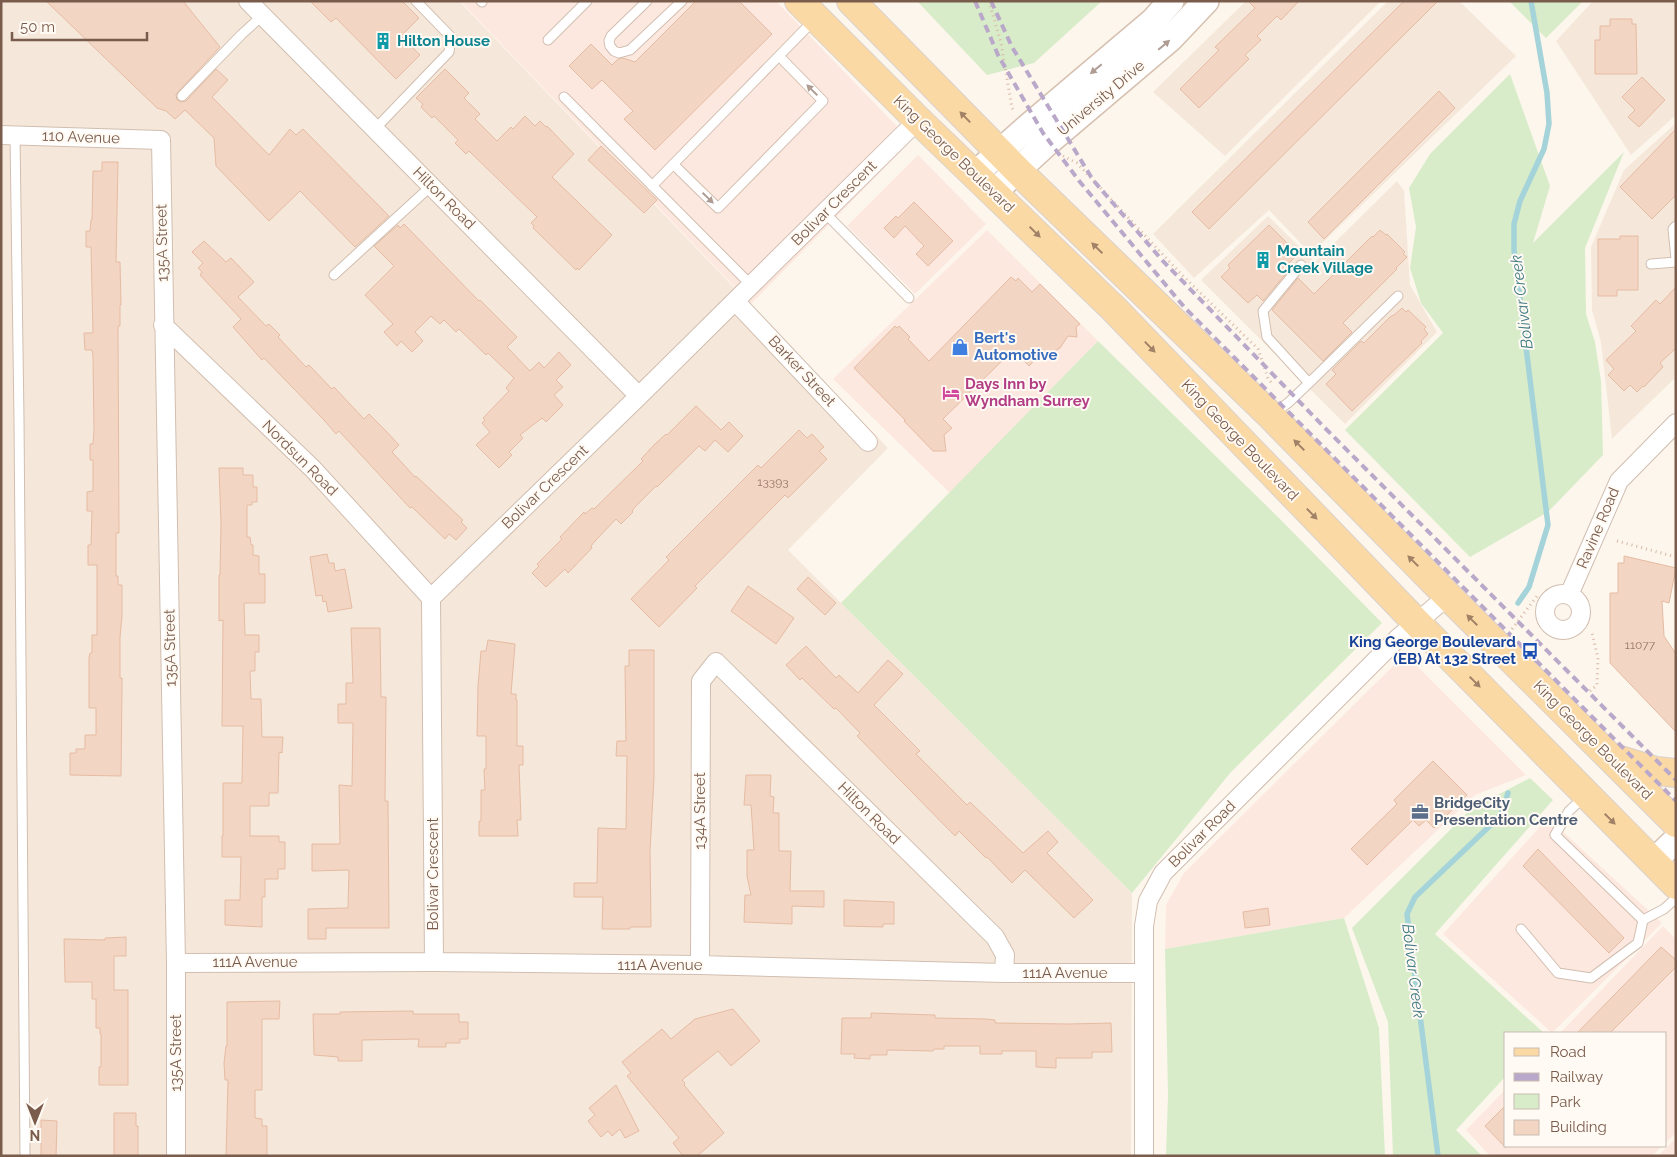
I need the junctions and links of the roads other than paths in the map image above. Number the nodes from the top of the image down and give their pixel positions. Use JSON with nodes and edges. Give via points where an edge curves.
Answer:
{"nodes":[{"id":1,"x":248,"y":1,"type":"edge"},
{"id":2,"x":416,"y":1,"type":"edge"},
{"id":3,"x":586,"y":1,"type":"edge"},
{"id":4,"x":647,"y":1,"type":"edge"},
{"id":5,"x":682,"y":1,"type":"edge"},
{"id":6,"x":851,"y":1,"type":"edge"},
{"id":7,"x":1171,"y":1,"type":"edge"},
{"id":8,"x":1206,"y":1,"type":"edge"},
{"id":9,"x":807,"y":10,"type":"edge"},
{"id":10,"x":262,"y":16,"type":"junction"},
{"id":11,"x":548,"y":40,"type":"dead end"},
{"id":12,"x":779,"y":56,"type":"junction"},
{"id":13,"x":182,"y":96,"type":"dead end"},
{"id":14,"x":564,"y":97,"type":"dead end"},
{"id":15,"x":918,"y":120,"type":"junction"},
{"id":16,"x":375,"y":129,"type":"junction"},
{"id":17,"x":8,"y":134,"type":"edge"},
{"id":18,"x":161,"y":140,"type":"joint"},
{"id":19,"x":1009,"y":161,"type":"junction"},
{"id":20,"x":673,"y":164,"type":"junction"},
{"id":21,"x":984,"y":183,"type":"junction"},
{"id":22,"x":431,"y":186,"type":"junction"},
{"id":23,"x":652,"y":186,"type":"junction"},
{"id":24,"x":824,"y":212,"type":"junction"},
{"id":25,"x":1676,"y":226,"type":"edge"},
{"id":26,"x":1676,"y":260,"type":"edge"},
{"id":27,"x":1651,"y":264,"type":"dead end"},
{"id":28,"x":1301,"y":265,"type":"dead end"},
{"id":29,"x":334,"y":275,"type":"dead end"},
{"id":30,"x":751,"y":285,"type":"junction"},
{"id":31,"x":1398,"y":296,"type":"dead end"},
{"id":32,"x":909,"y":298,"type":"dead end"},
{"id":33,"x":735,"y":301,"type":"junction"},
{"id":34,"x":163,"y":325,"type":"junction"},
{"id":35,"x":1309,"y":383,"type":"junction"},
{"id":36,"x":639,"y":396,"type":"junction"},
{"id":37,"x":1279,"y":409,"type":"junction"},
{"id":38,"x":1676,"y":423,"type":"edge"},
{"id":39,"x":868,"y":442,"type":"dead end"},
{"id":40,"x":1569,"y":595,"type":"junction"},
{"id":41,"x":1448,"y":596,"type":"junction"},
{"id":42,"x":431,"y":598,"type":"junction"},
{"id":43,"x":1416,"y":622,"type":"junction"},
{"id":44,"x":716,"y":662,"type":"joint"},
{"id":45,"x":1607,"y":755,"type":"junction"},
{"id":46,"x":1676,"y":773,"type":"edge"},
{"id":47,"x":1586,"y":794,"type":"junction"},
{"id":48,"x":1676,"y":823,"type":"edge"},
{"id":49,"x":1676,"y":840,"type":"edge"},
{"id":50,"x":1653,"y":862,"type":"junction"},
{"id":51,"x":1676,"y":885,"type":"edge"},
{"id":52,"x":1676,"y":898,"type":"edge"},
{"id":53,"x":1643,"y":920,"type":"junction"},
{"id":54,"x":1521,"y":929,"type":"dead end"},
{"id":55,"x":434,"y":962,"type":"junction"},
{"id":56,"x":176,"y":963,"type":"junction"},
{"id":57,"x":700,"y":965,"type":"junction"},
{"id":58,"x":1004,"y":972,"type":"junction"},
{"id":59,"x":1144,"y":974,"type":"junction"},
{"id":60,"x":25,"y":1156,"type":"edge"},
{"id":61,"x":176,"y":1156,"type":"edge"},
{"id":62,"x":1144,"y":1156,"type":"edge"}],
"edges":[{"from":1,"to":10,"type":"street","name":"Hilton Road"},
{"from":2,"to":16,"type":"lane","via":[[451,38],[449,52]]},
{"from":3,"to":11,"type":"lane"},
{"from":4,"to":5,"type":"lane","via":[[611,36],[609,41],[614,51],[630,50]]},
{"from":19,"to":6,"type":"main road","name":"King George Boulevard","one_way":true},
{"from":7,"to":19,"type":"main road","name":"University Drive","one_way":true},
{"from":19,"to":8,"type":"main road","name":"University Drive","one_way":true,"via":[[1171,38]]},
{"from":9,"to":12,"type":"lane"},
{"from":9,"to":15,"type":"main road","name":"King George Boulevard"},
{"from":10,"to":13,"type":"lane"},
{"from":10,"to":16,"type":"street","name":"Hilton Road"},
{"from":12,"to":20,"type":"lane"},
{"from":20,"to":12,"type":"lane","one_way":true,"via":[[718,208],[823,101]]},
{"from":14,"to":23,"type":"lane"},
{"from":15,"to":21,"type":"main road","name":"King George Boulevard"},
{"from":15,"to":24,"type":"street","name":"Bolivar Crescent"},
{"from":16,"to":22,"type":"street","name":"Hilton Road"},
{"from":17,"to":18,"type":"street","name":"110 Avenue"},
{"from":17,"to":60,"type":"lane","via":[[20,440]]},
{"from":18,"to":34,"type":"street","name":"135A Street"},
{"from":19,"to":21,"type":"main road","name":"University Drive"},
{"from":37,"to":19,"type":"main road","name":"King George Boulevard","one_way":true},
{"from":20,"to":23,"type":"lane"},
{"from":21,"to":43,"type":"main road","name":"King George Boulevard","one_way":true,"via":[[1114,309]]},
{"from":22,"to":29,"type":"lane"},
{"from":22,"to":36,"type":"street","name":"Hilton Road"},
{"from":23,"to":30,"type":"lane"},
{"from":24,"to":30,"type":"street","name":"Bolivar Crescent"},
{"from":24,"to":32,"type":"lane"},
{"from":25,"to":26,"type":"lane","via":[[1673,229]]},
{"from":26,"to":27,"type":"lane"},
{"from":28,"to":35,"type":"lane","via":[[1263,311],[1267,337]]},
{"from":30,"to":33,"type":"street","name":"Bolivar Crescent"},
{"from":31,"to":35,"type":"lane"},
{"from":33,"to":36,"type":"street","name":"Bolivar Crescent"},
{"from":33,"to":39,"type":"street","name":"Barker Street"},
{"from":34,"to":42,"type":"street","name":"Nordsun Road","via":[[313,468]]},
{"from":34,"to":56,"type":"street","name":"135A Street"},
{"from":35,"to":37,"type":"lane"},
{"from":36,"to":42,"type":"street","name":"Bolivar Crescent"},
{"from":41,"to":37,"type":"main road","name":"King George Boulevard","one_way":true},
{"from":38,"to":40,"type":"street","name":"Ravine Road","via":[[1619,481]]},
{"from":40,"to":40,"type":"street","via":[[1578,603],[1581,614],[1570,629],[1558,629],[1549,623],[1544,602],[1558,595]]},
{"from":41,"to":43,"type":"street","name":"Bolivar Road"},
{"from":45,"to":41,"type":"main road","name":"King George Boulevard","one_way":true},
{"from":42,"to":55,"type":"street","name":"Bolivar Crescent"},
{"from":43,"to":47,"type":"main road","name":"King George Boulevard","one_way":true},
{"from":43,"to":59,"type":"street","name":"Bolivar Road","via":[[1163,872],[1148,901],[1144,926]]},
{"from":44,"to":57,"type":"street","name":"134A Street","via":[[701,682]]},
{"from":44,"to":58,"type":"street","name":"Hilton Road","via":[[995,937],[1005,955]]},
{"from":45,"to":46,"type":"main road","via":[[1656,771]]},
{"from":45,"to":48,"type":"main road","name":"King George Boulevard"},
{"from":47,"to":50,"type":"main road","name":"King George Boulevard","one_way":true},
{"from":47,"to":53,"type":"lane","via":[[1569,811],[1555,835]]},
{"from":49,"to":50,"type":"main road"},
{"from":50,"to":51,"type":"main road","name":"King George Boulevard"},
{"from":52,"to":53,"type":"lane"},
{"from":53,"to":54,"type":"lane","via":[[1638,942],[1591,978],[1558,972]]},
{"from":55,"to":56,"type":"street","name":"111A Avenue"},
{"from":55,"to":57,"type":"street","name":"111A Avenue"},
{"from":56,"to":61,"type":"street","name":"135A Street"},
{"from":57,"to":58,"type":"street","name":"111A Avenue"},
{"from":58,"to":59,"type":"street","name":"111A Avenue"},
{"from":59,"to":62,"type":"street","name":"Bolivar Road"}]}
